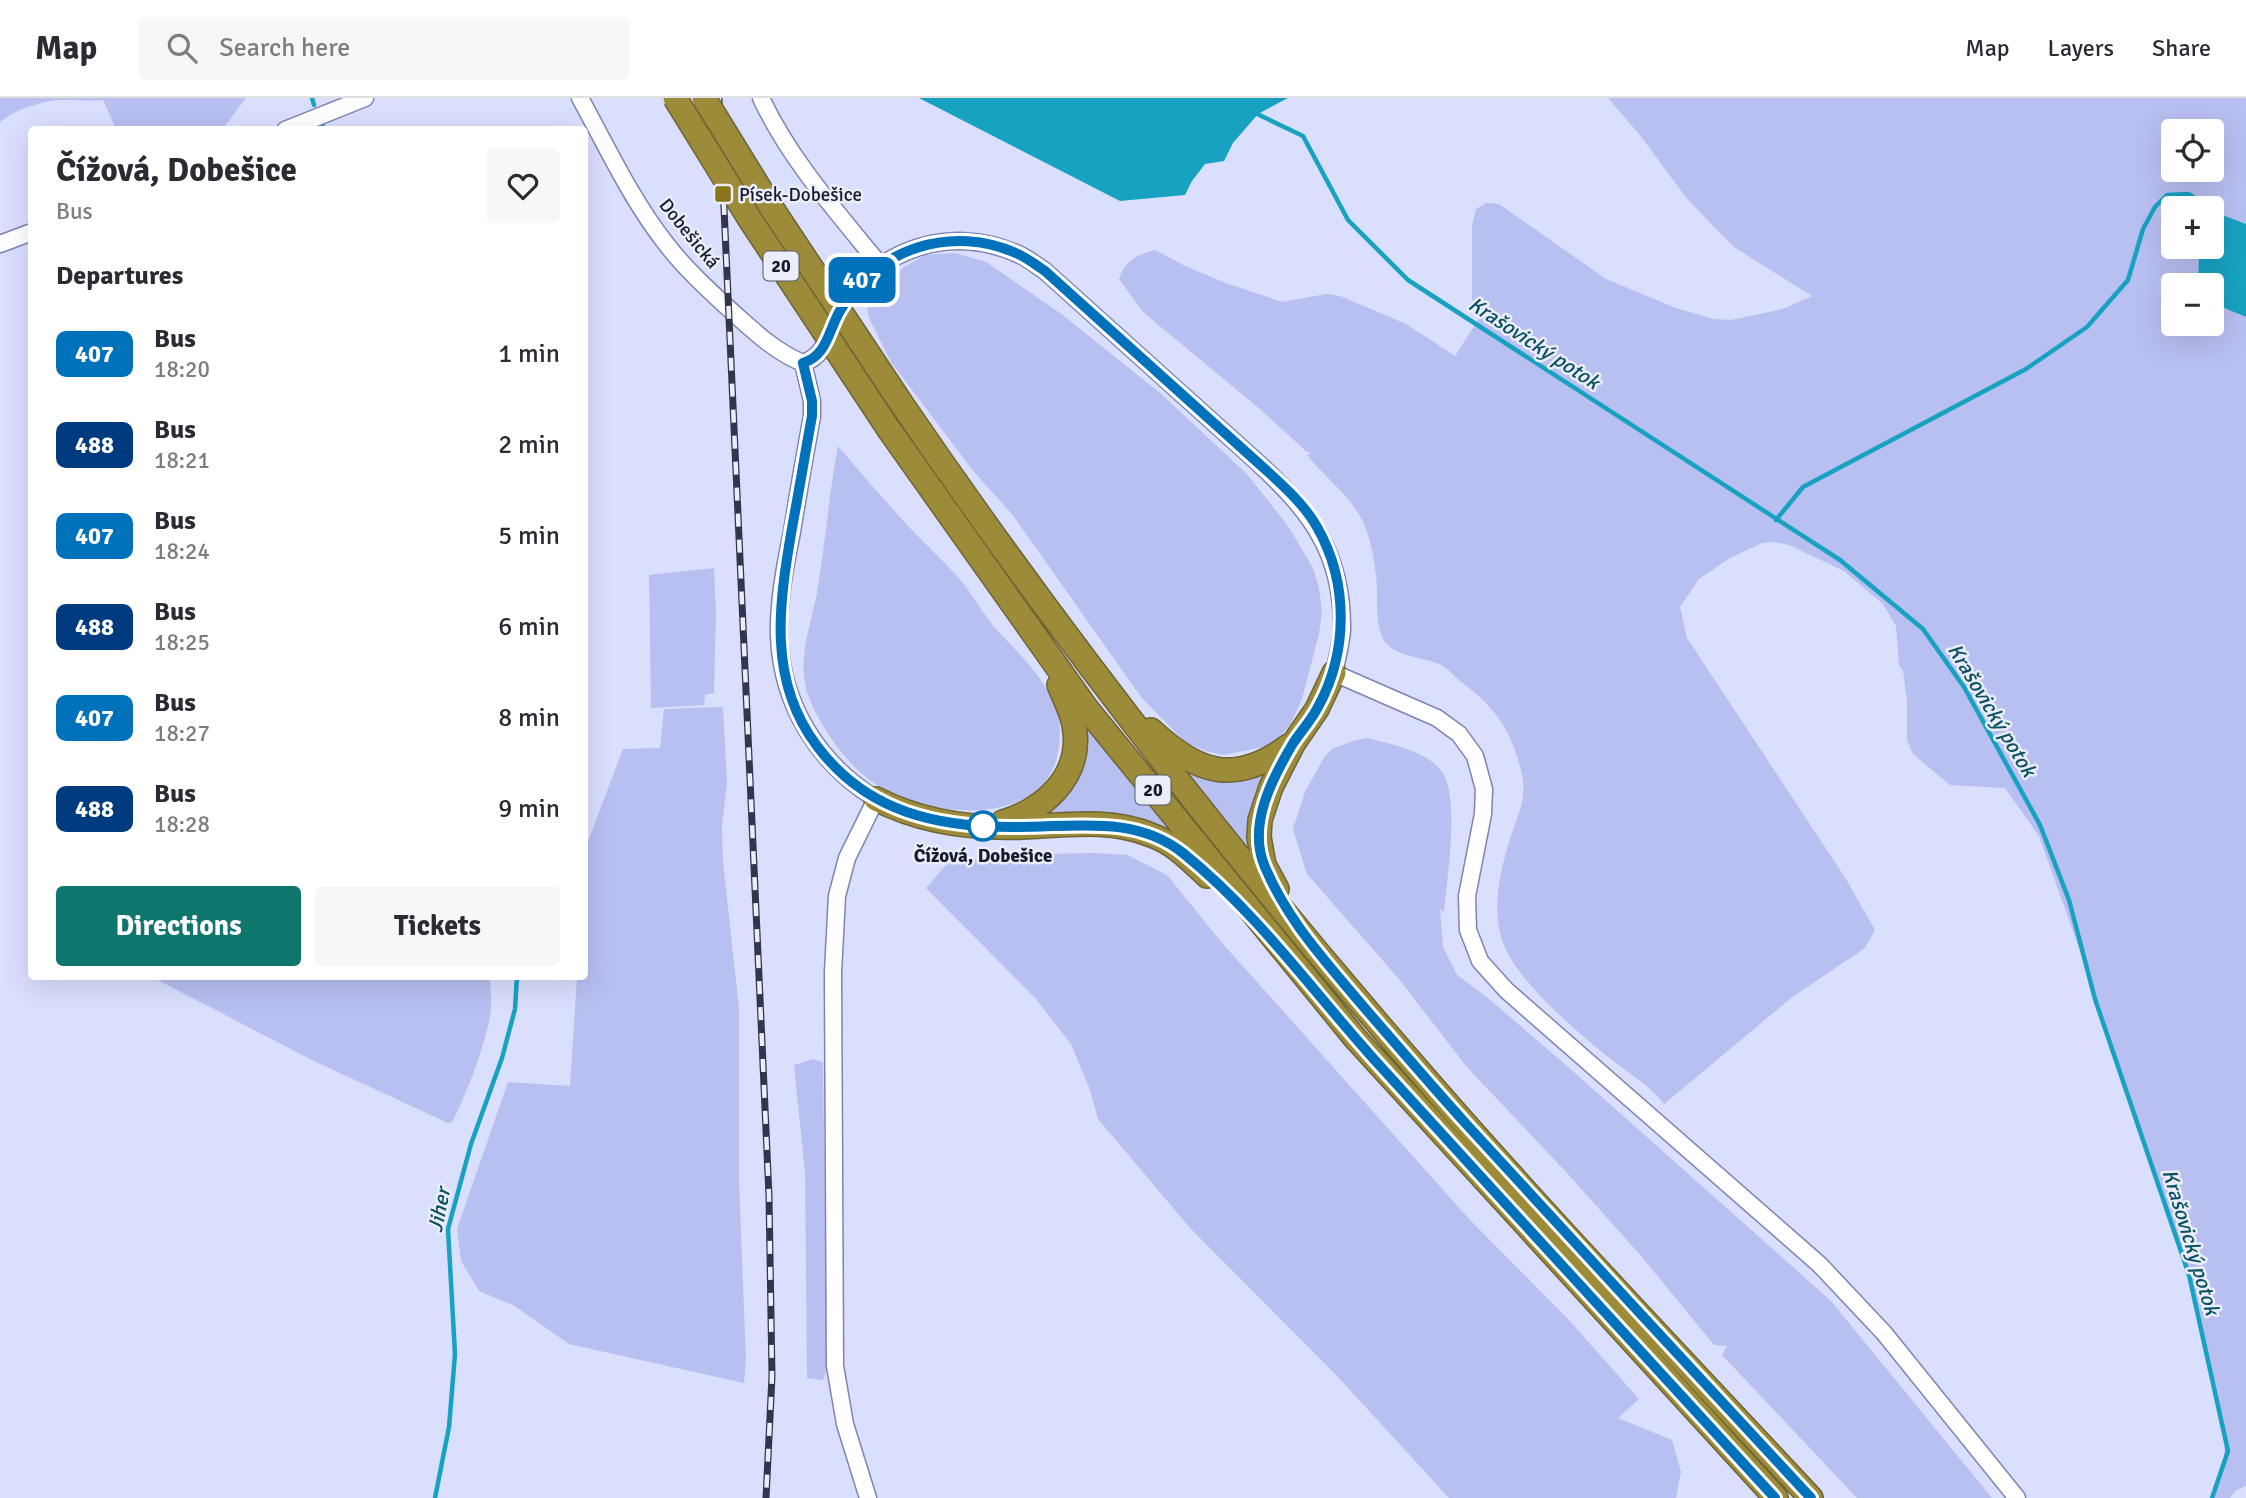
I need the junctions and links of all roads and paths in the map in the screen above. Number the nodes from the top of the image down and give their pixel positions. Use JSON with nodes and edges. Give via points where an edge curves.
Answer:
{"nodes":[{"id":1,"x":365,"y":98,"type":"edge"},
{"id":2,"x":580,"y":98,"type":"edge"},
{"id":3,"x":675,"y":98,"type":"edge"},
{"id":4,"x":704,"y":98,"type":"edge"},
{"id":5,"x":761,"y":98,"type":"edge"},
{"id":6,"x":295,"y":126,"type":"edge"},
{"id":7,"x":28,"y":234,"type":"edge"},
{"id":8,"x":0,"y":244,"type":"edge"},
{"id":9,"x":880,"y":265,"type":"junction"},
{"id":10,"x":803,"y":363,"type":"junction"},
{"id":11,"x":1040,"y":644,"type":"junction"},
{"id":12,"x":1334,"y":673,"type":"junction"},
{"id":13,"x":1104,"y":686,"type":"junction"},
{"id":14,"x":1293,"y":744,"type":"junction"},
{"id":15,"x":876,"y":799,"type":"junction"},
{"id":16,"x":982,"y":826,"type":"junction"},
{"id":17,"x":1300,"y":932,"type":"junction"},
{"id":18,"x":1269,"y":933,"type":"junction"},
{"id":19,"x":868,"y":1498,"type":"edge"},
{"id":20,"x":1776,"y":1498,"type":"edge"},
{"id":21,"x":1811,"y":1498,"type":"edge"},
{"id":22,"x":2017,"y":1498,"type":"edge"}],
"edges":[{"from":1,"to":6,"type":"street"},
{"from":2,"to":10,"type":"street","name":"Dobešická","via":[[667,245],[760,337]]},
{"from":3,"to":11,"type":"highway","number":"20","bridge":true,"via":[[890,431]]},
{"from":4,"to":13,"type":"highway","number":"20","bridge":true,"via":[[901,403]]},
{"from":5,"to":9,"type":"street","via":[[801,166]]},
{"from":7,"to":8,"type":"street"},
{"from":9,"to":10,"type":"street","via":[[841,308],[821,353]]},
{"from":9,"to":12,"type":"street","via":[[933,242],[987,244],[1018,254],[1072,295],[1290,492],[1317,527],[1341,599],[1342,633]]},
{"from":10,"to":15,"type":"street","via":[[812,416],[785,571],[780,655],[789,693],[813,742],[847,779]]},
{"from":11,"to":16,"type":"highway","via":[[1072,716],[1071,763],[1046,802],[1012,819]]},
{"from":11,"to":18,"type":"highway","number":"20","via":[[1087,709]]},
{"from":12,"to":14,"type":"highway"},
{"from":12,"to":22,"type":"street","via":[[1437,718],[1459,734],[1475,756],[1484,789],[1483,814],[1467,896],[1468,930],[1480,961],[1564,1042],[1820,1265],[1884,1333]]},
{"from":13,"to":14,"type":"highway","via":[[1175,752],[1207,768],[1255,766]]},
{"from":13,"to":17,"type":"highway","number":"20"},
{"from":14,"to":17,"type":"highway","via":[[1265,803],[1259,837],[1264,865]]},
{"from":15,"to":16,"type":"highway","via":[[925,819]]},
{"from":15,"to":19,"type":"street","via":[[842,873],[833,972],[835,1366],[845,1424]]},
{"from":16,"to":18,"type":"highway","via":[[1094,824],[1153,835],[1183,853]]},
{"from":17,"to":21,"type":"highway","number":"20","via":[[1434,1088]]},
{"from":18,"to":20,"type":"highway","number":"20","via":[[1355,1038]]}]}
